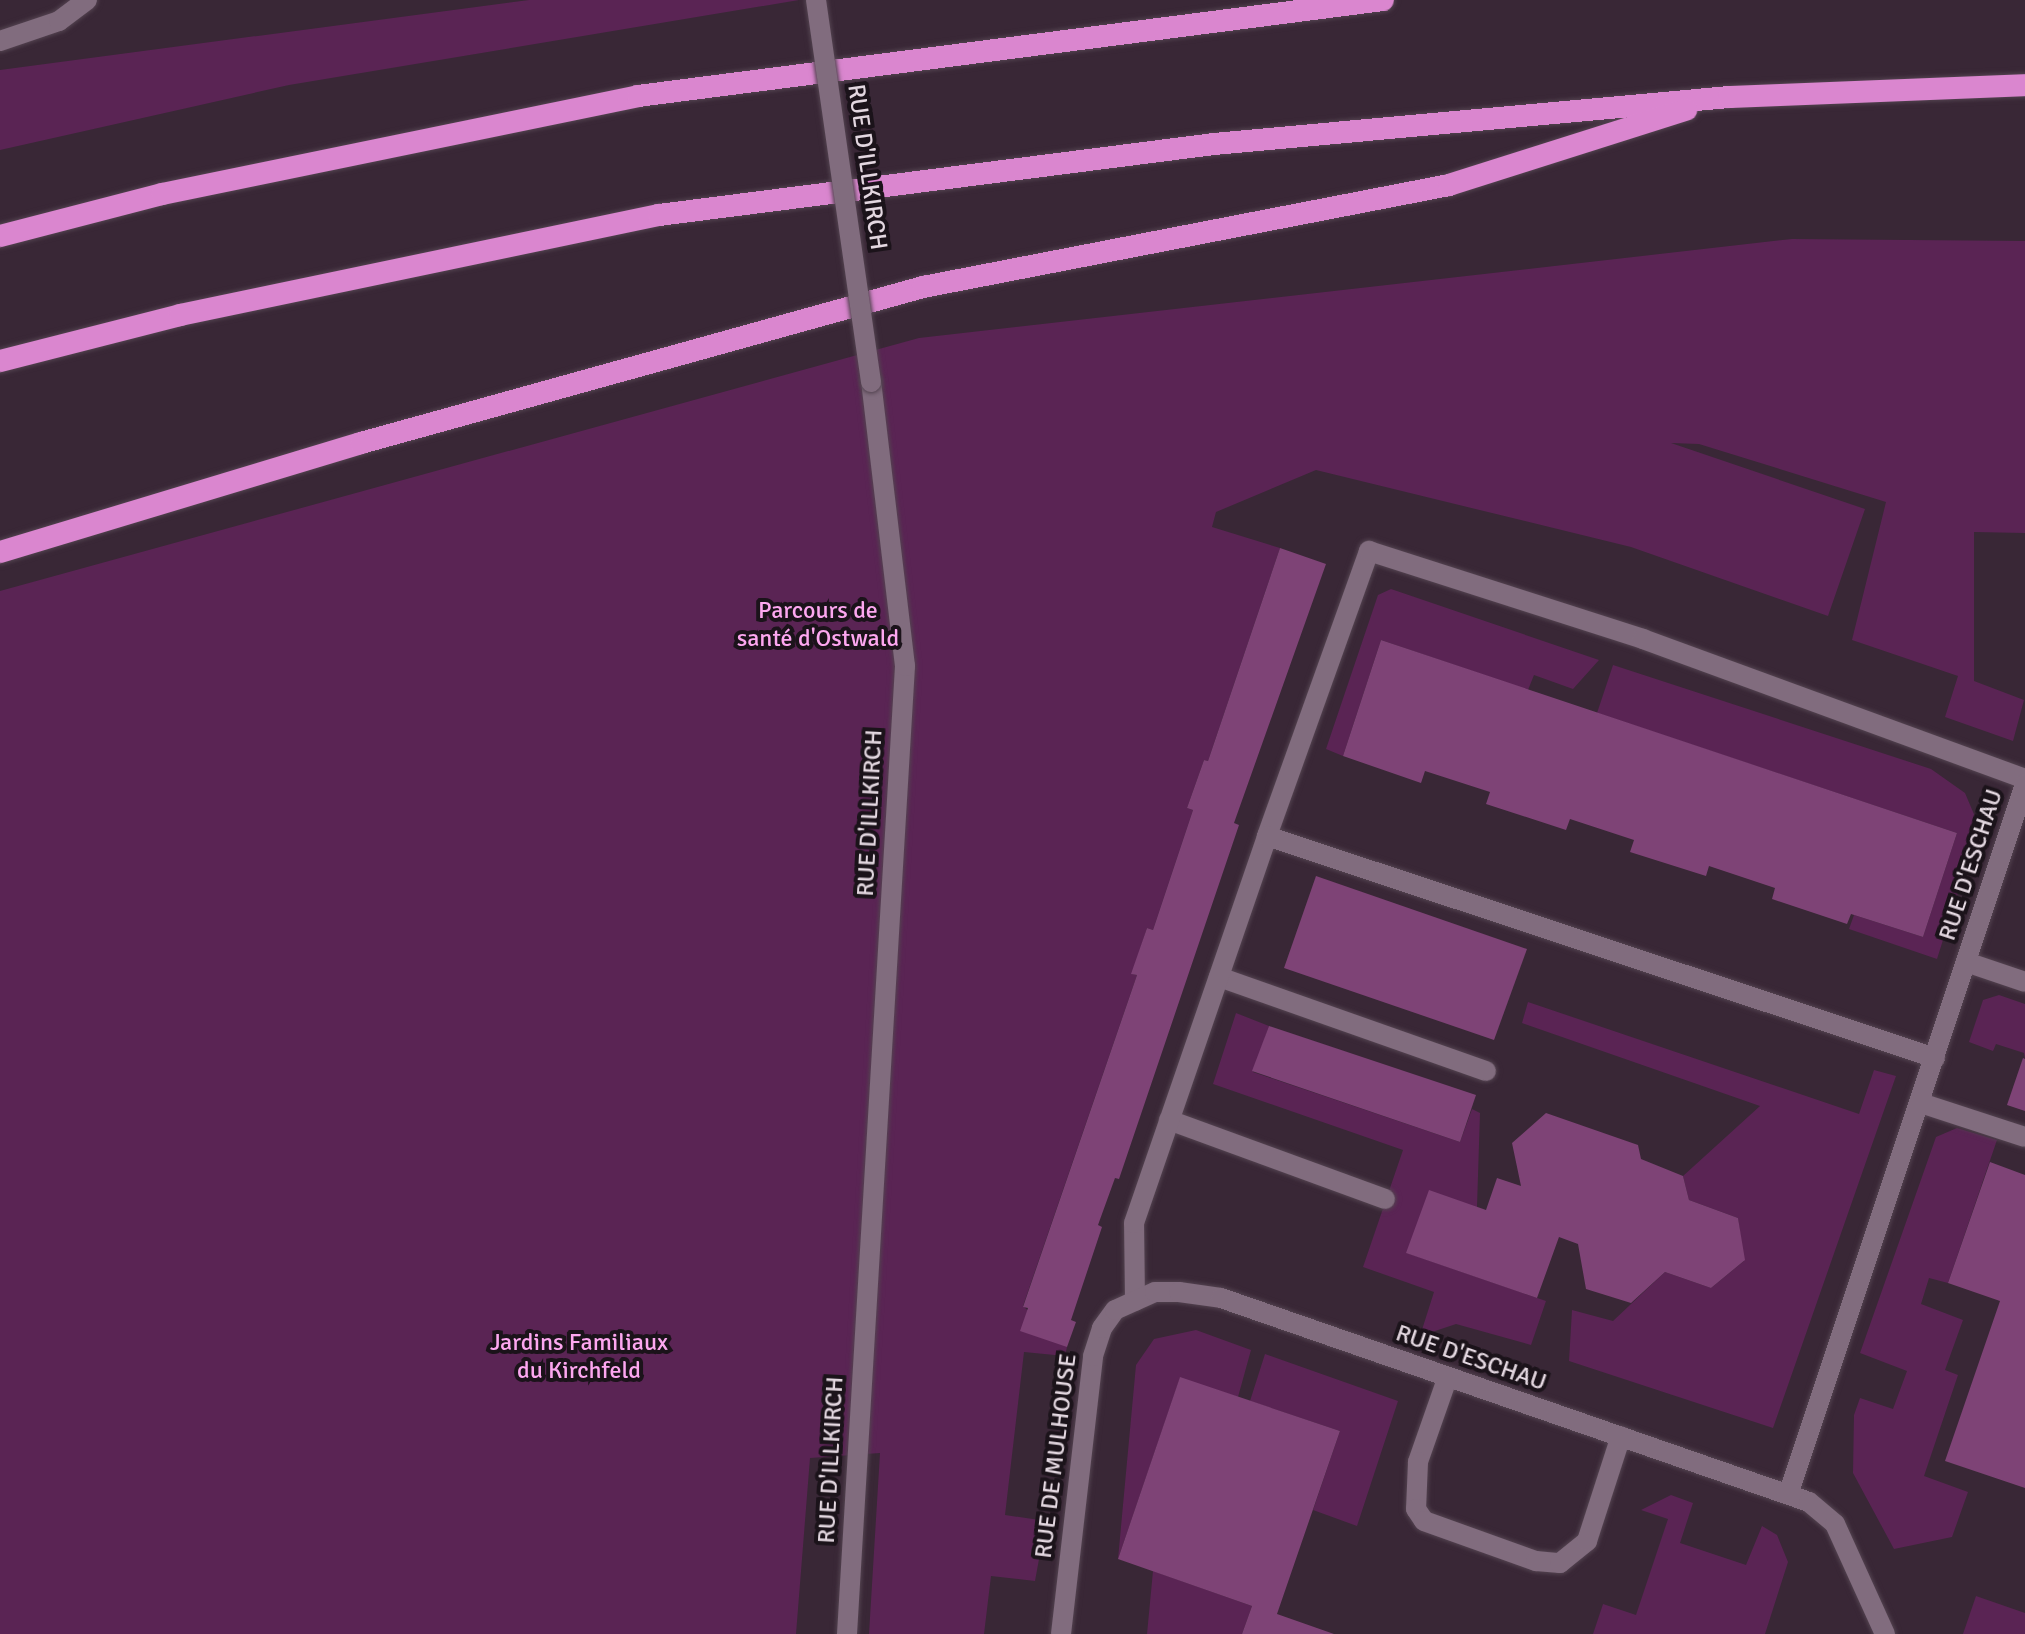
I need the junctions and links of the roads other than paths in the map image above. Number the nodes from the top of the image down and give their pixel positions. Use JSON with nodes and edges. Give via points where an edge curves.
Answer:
{"nodes":[{"id":1,"x":87,"y":0,"type":"edge"},
{"id":2,"x":816,"y":0,"type":"edge"},
{"id":3,"x":1383,"y":0,"type":"edge"},
{"id":4,"x":0,"y":41,"type":"edge"},
{"id":5,"x":2025,"y":85,"type":"edge"},
{"id":6,"x":1729,"y":97,"type":"junction"},
{"id":7,"x":0,"y":236,"type":"edge"},
{"id":8,"x":0,"y":361,"type":"edge"},
{"id":9,"x":0,"y":552,"type":"edge"},
{"id":10,"x":2025,"y":782,"type":"edge"},
{"id":11,"x":1267,"y":836,"type":"junction"},
{"id":12,"x":1966,"y":962,"type":"junction"},
{"id":13,"x":1219,"y":977,"type":"junction"},
{"id":14,"x":2025,"y":982,"type":"edge"},
{"id":15,"x":1935,"y":1058,"type":"junction"},
{"id":16,"x":1486,"y":1071,"type":"dead end"},
{"id":17,"x":1921,"y":1103,"type":"junction"},
{"id":18,"x":1169,"y":1120,"type":"junction"},
{"id":19,"x":2025,"y":1137,"type":"edge"},
{"id":20,"x":1385,"y":1199,"type":"dead end"},
{"id":21,"x":1135,"y":1301,"type":"junction"},
{"id":22,"x":1447,"y":1379,"type":"junction"},
{"id":23,"x":1621,"y":1436,"type":"junction"},
{"id":24,"x":1789,"y":1492,"type":"junction"},
{"id":25,"x":847,"y":1634,"type":"edge"},
{"id":26,"x":1061,"y":1634,"type":"edge"},
{"id":27,"x":1885,"y":1634,"type":"edge"}],
"edges":[{"from":1,"to":4,"type":"street","via":[[59,21]]},
{"from":2,"to":25,"type":"street","name":"RUE D'ILLKIRCH","bridge":true,"via":[[905,666]]},
{"from":3,"to":7,"type":"highway","via":[[638,96],[162,194]]},
{"from":5,"to":6,"type":"highway"},
{"from":6,"to":8,"type":"highway","via":[[1214,144],[659,215],[180,315]]},
{"from":6,"to":9,"type":"highway","via":[[1449,185],[923,287],[361,443]]},
{"from":10,"to":11,"type":"street","via":[[1643,639],[1369,551]]},
{"from":10,"to":12,"type":"street","name":"RUE D'ESCHAU"},
{"from":11,"to":13,"type":"street"},
{"from":11,"to":15,"type":"street"},
{"from":12,"to":14,"type":"street","name":"RUE D'ESCHAU"},
{"from":12,"to":15,"type":"street","name":"RUE D'ESCHAU"},
{"from":13,"to":16,"type":"street"},
{"from":13,"to":18,"type":"street"},
{"from":15,"to":17,"type":"street","name":"RUE D'ESCHAU"},
{"from":17,"to":19,"type":"street"},
{"from":17,"to":24,"type":"street","name":"RUE D'ESCHAU"},
{"from":18,"to":20,"type":"street"},
{"from":18,"to":21,"type":"street","via":[[1134,1223]]},
{"from":21,"to":22,"type":"street","name":"RUE D'ESCHAU","via":[[1155,1292],[1221,1298]]},
{"from":21,"to":26,"type":"street","name":"RUE DE MULHOUSE","via":[[1115,1310],[1093,1356]]},
{"from":22,"to":23,"type":"street","name":"RUE D'ESCHAU"},
{"from":22,"to":23,"type":"street","via":[[1418,1462],[1416,1509],[1424,1521],[1536,1561],[1560,1563],[1587,1541]]},
{"from":23,"to":24,"type":"street","name":"RUE D'ESCHAU"},
{"from":24,"to":27,"type":"street","name":"RUE D'ESCHAU","via":[[1835,1524]]}]}
